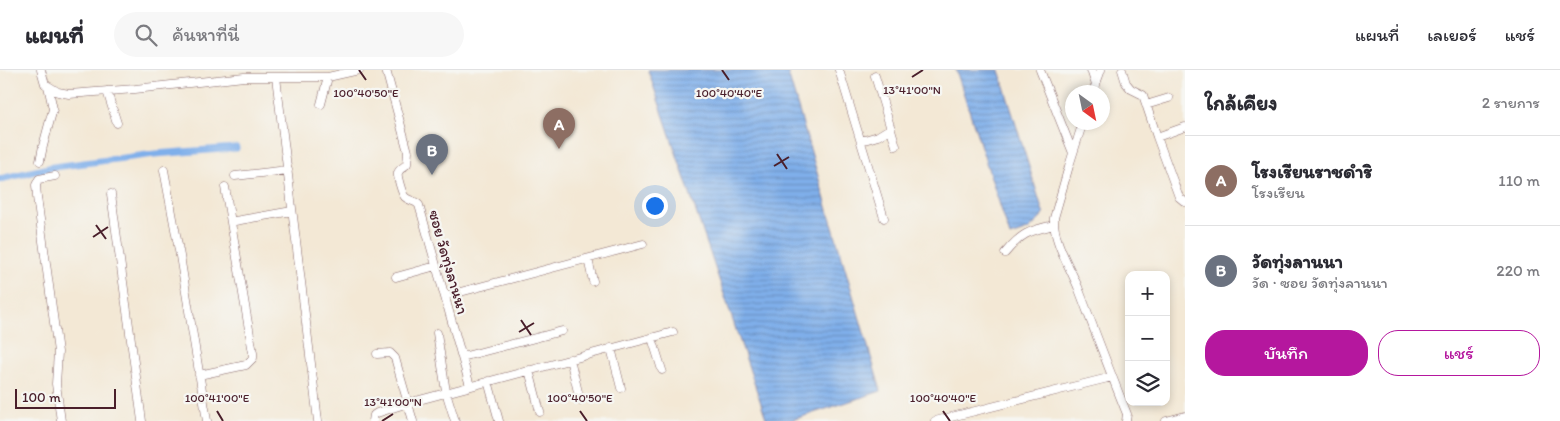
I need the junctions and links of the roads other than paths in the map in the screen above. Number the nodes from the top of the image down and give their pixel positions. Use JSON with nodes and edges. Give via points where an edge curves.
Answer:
{"nodes":[{"id":1,"x":41,"y":70,"type":"edge"},
{"id":2,"x":359,"y":70,"type":"edge"},
{"id":3,"x":386,"y":70,"type":"edge"},
{"id":4,"x":839,"y":70,"type":"edge"},
{"id":5,"x":1040,"y":70,"type":"edge"},
{"id":6,"x":1091,"y":70,"type":"edge"},
{"id":7,"x":1101,"y":70,"type":"edge"},
{"id":8,"x":1122,"y":70,"type":"edge"},
{"id":9,"x":244,"y":73,"type":"edge"},
{"id":10,"x":276,"y":76,"type":"junction"},
{"id":11,"x":875,"y":76,"type":"dead end"},
{"id":12,"x":328,"y":78,"type":"junction"},
{"id":13,"x":1094,"y":85,"type":"edge"},
{"id":14,"x":1096,"y":85,"type":"edge"},
{"id":15,"x":48,"y":86,"type":"junction"},
{"id":16,"x":107,"y":90,"type":"junction"},
{"id":17,"x":1169,"y":98,"type":"dead end"},
{"id":18,"x":321,"y":104,"type":"dead end"},
{"id":19,"x":1146,"y":105,"type":"junction"},
{"id":20,"x":117,"y":123,"type":"dead end"},
{"id":21,"x":1185,"y":126,"type":"edge"},
{"id":22,"x":891,"y":128,"type":"junction"},
{"id":23,"x":1080,"y":130,"type":"edge"},
{"id":24,"x":1157,"y":137,"type":"junction"},
{"id":25,"x":861,"y":141,"type":"junction"},
{"id":26,"x":896,"y":146,"type":"dead end"},
{"id":27,"x":1073,"y":153,"type":"junction"},
{"id":28,"x":40,"y":161,"type":"dead end"},
{"id":29,"x":164,"y":170,"type":"dead end"},
{"id":30,"x":288,"y":170,"type":"junction"},
{"id":31,"x":55,"y":176,"type":"dead end"},
{"id":32,"x":235,"y":176,"type":"dead end"},
{"id":33,"x":225,"y":187,"type":"dead end"},
{"id":34,"x":111,"y":194,"type":"dead end"},
{"id":35,"x":1185,"y":202,"type":"edge"},
{"id":36,"x":292,"y":211,"type":"junction"},
{"id":37,"x":884,"y":218,"type":"dead end"},
{"id":38,"x":235,"y":221,"type":"dead end"},
{"id":39,"x":1054,"y":225,"type":"junction"},
{"id":40,"x":643,"y":244,"type":"dead end"},
{"id":41,"x":1005,"y":253,"type":"dead end"},
{"id":42,"x":588,"y":259,"type":"junction"},
{"id":43,"x":436,"y":266,"type":"junction"},
{"id":44,"x":396,"y":277,"type":"dead end"},
{"id":45,"x":593,"y":281,"type":"dead end"},
{"id":46,"x":445,"y":296,"type":"junction"},
{"id":47,"x":562,"y":331,"type":"dead end"},
{"id":48,"x":437,"y":332,"type":"dead end"},
{"id":49,"x":673,"y":332,"type":"dead end"},
{"id":50,"x":652,"y":338,"type":"junction"},
{"id":51,"x":611,"y":348,"type":"junction"},
{"id":52,"x":377,"y":354,"type":"dead end"},
{"id":53,"x":462,"y":357,"type":"junction"},
{"id":54,"x":570,"y":359,"type":"junction"},
{"id":55,"x":529,"y":370,"type":"junction"},
{"id":56,"x":662,"y":370,"type":"dead end"},
{"id":57,"x":199,"y":374,"type":"junction"},
{"id":58,"x":1112,"y":377,"type":"junction"},
{"id":59,"x":488,"y":381,"type":"junction"},
{"id":60,"x":470,"y":386,"type":"junction"},
{"id":61,"x":621,"y":388,"type":"dead end"},
{"id":62,"x":446,"y":392,"type":"junction"},
{"id":63,"x":580,"y":400,"type":"dead end"},
{"id":64,"x":408,"y":403,"type":"junction"},
{"id":65,"x":540,"y":412,"type":"dead end"},
{"id":66,"x":1185,"y":416,"type":"edge"},
{"id":67,"x":61,"y":421,"type":"edge"},
{"id":68,"x":142,"y":421,"type":"edge"},
{"id":69,"x":207,"y":421,"type":"edge"},
{"id":70,"x":318,"y":421,"type":"edge"},
{"id":71,"x":373,"y":421,"type":"edge"},
{"id":72,"x":413,"y":421,"type":"edge"},
{"id":73,"x":455,"y":421,"type":"edge"},
{"id":74,"x":499,"y":421,"type":"edge"},
{"id":75,"x":935,"y":421,"type":"edge"},
{"id":76,"x":1126,"y":421,"type":"edge"},
{"id":77,"x":1166,"y":421,"type":"edge"}],
"edges":[{"from":1,"to":15,"type":"street"},
{"from":2,"to":12,"type":"street"},
{"from":3,"to":43,"type":"street","name":"ซอย วัดทุ่งลานนา","via":[[408,152],[407,164],[398,174],[402,191],[406,198],[419,205]]},
{"from":4,"to":25,"type":"street"},
{"from":5,"to":27,"type":"street"},
{"from":6,"to":13,"type":"street"},
{"from":7,"to":14,"type":"street"},
{"from":8,"to":19,"type":"street","via":[[1126,84],[1143,95]]},
{"from":9,"to":10,"type":"street"},
{"from":9,"to":16,"type":"street"},
{"from":10,"to":12,"type":"street"},
{"from":10,"to":30,"type":"street"},
{"from":11,"to":22,"type":"street"},
{"from":12,"to":18,"type":"street"},
{"from":15,"to":16,"type":"street","via":[[69,94]]},
{"from":15,"to":28,"type":"street","via":[[53,109]]},
{"from":16,"to":20,"type":"street"},
{"from":17,"to":19,"type":"street"},
{"from":19,"to":24,"type":"street"},
{"from":21,"to":24,"type":"street"},
{"from":22,"to":25,"type":"street"},
{"from":22,"to":26,"type":"street"},
{"from":23,"to":27,"type":"street"},
{"from":24,"to":35,"type":"street","via":[[1179,197]]},
{"from":25,"to":37,"type":"street"},
{"from":27,"to":39,"type":"street"},
{"from":29,"to":57,"type":"street"},
{"from":30,"to":32,"type":"street"},
{"from":30,"to":36,"type":"street"},
{"from":31,"to":67,"type":"street","via":[[40,179],[36,191],[58,352],[56,384]]},
{"from":33,"to":57,"type":"street","via":[[253,358],[246,365]]},
{"from":34,"to":68,"type":"street"},
{"from":36,"to":38,"type":"street"},
{"from":36,"to":70,"type":"street"},
{"from":39,"to":41,"type":"street","via":[[1025,234]]},
{"from":39,"to":58,"type":"street"},
{"from":40,"to":42,"type":"street"},
{"from":42,"to":45,"type":"street"},
{"from":42,"to":46,"type":"street"},
{"from":43,"to":44,"type":"street"},
{"from":43,"to":46,"type":"street","name":"ซอย วัดทุ่งลานนา"},
{"from":46,"to":53,"type":"street","name":"ซอย วัดทุ่งลานนา"},
{"from":47,"to":53,"type":"street"},
{"from":48,"to":62,"type":"street"},
{"from":49,"to":50,"type":"street"},
{"from":50,"to":51,"type":"street"},
{"from":50,"to":56,"type":"street"},
{"from":51,"to":54,"type":"street"},
{"from":51,"to":61,"type":"street"},
{"from":52,"to":64,"type":"street","via":[[390,353],[395,358]]},
{"from":53,"to":60,"type":"street","name":"ซอย วัดทุ่งลานนา"},
{"from":54,"to":55,"type":"street"},
{"from":54,"to":63,"type":"street"},
{"from":55,"to":59,"type":"street"},
{"from":55,"to":65,"type":"street"},
{"from":57,"to":69,"type":"street"},
{"from":58,"to":75,"type":"street"},
{"from":58,"to":76,"type":"street","via":[[1127,414]]},
{"from":59,"to":60,"type":"street"},
{"from":59,"to":74,"type":"street"},
{"from":60,"to":62,"type":"street"},
{"from":62,"to":64,"type":"street"},
{"from":62,"to":73,"type":"street"},
{"from":64,"to":71,"type":"street","via":[[374,414]]},
{"from":64,"to":72,"type":"street"},
{"from":66,"to":77,"type":"street"}]}
